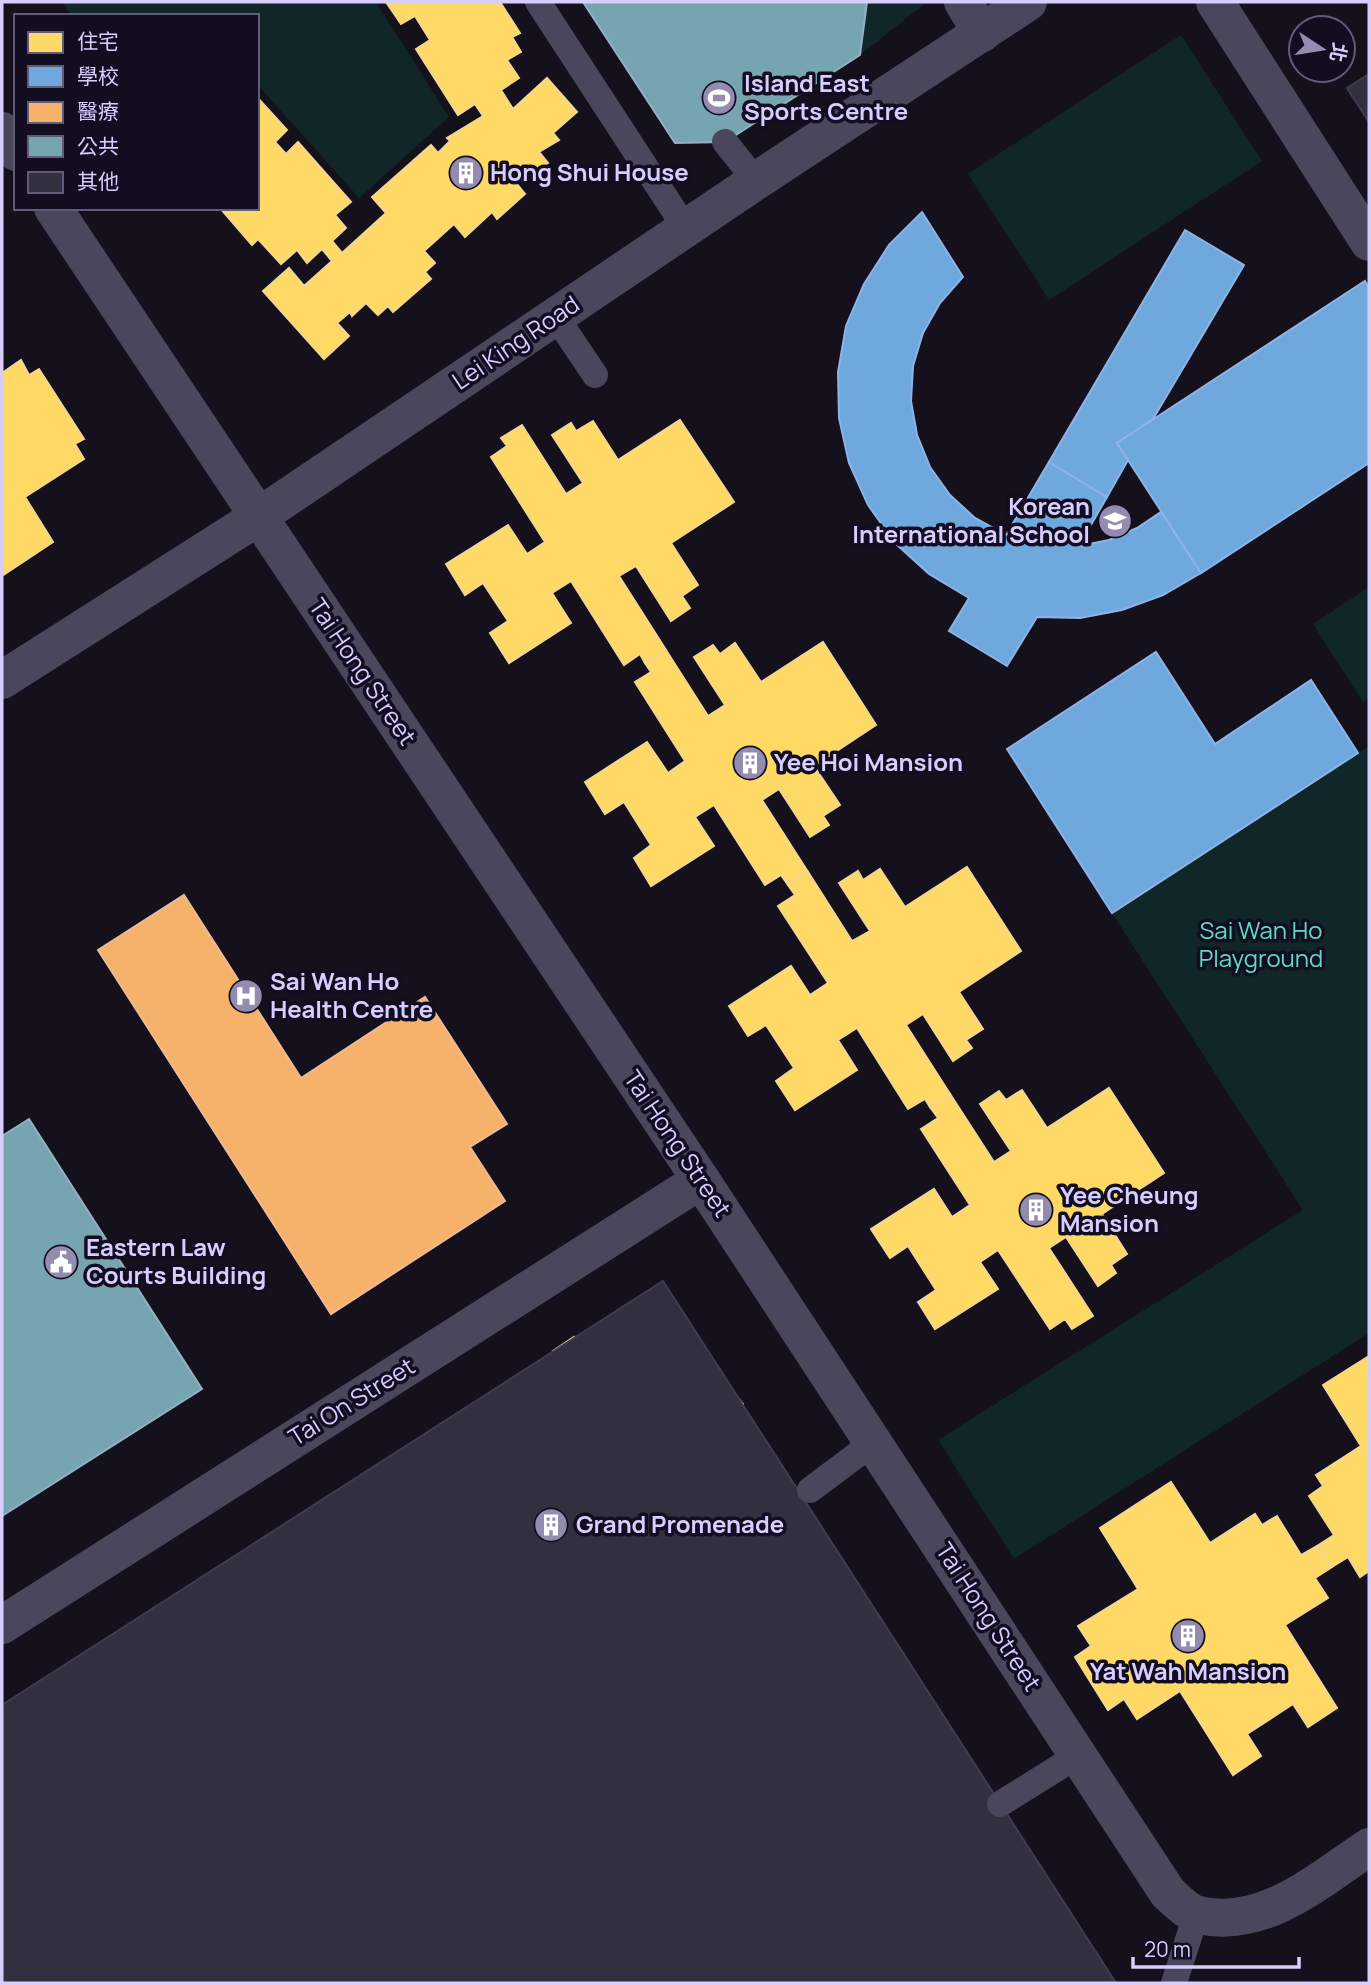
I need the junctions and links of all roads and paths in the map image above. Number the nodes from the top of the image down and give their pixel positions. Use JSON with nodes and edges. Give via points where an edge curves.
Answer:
{"nodes":[{"id":1,"x":538,"y":2,"type":"edge"},
{"id":2,"x":1028,"y":2,"type":"edge"},
{"id":3,"x":1215,"y":2,"type":"edge"},
{"id":4,"x":972,"y":17,"type":"edge"},
{"id":5,"x":2,"y":131,"type":"edge"},
{"id":6,"x":725,"y":142,"type":"dead end"},
{"id":7,"x":14,"y":149,"type":"edge"},
{"id":8,"x":756,"y":181,"type":"junction"},
{"id":9,"x":54,"y":210,"type":"edge"},
{"id":10,"x":686,"y":229,"type":"junction"},
{"id":11,"x":1369,"y":242,"type":"edge"},
{"id":12,"x":556,"y":317,"type":"junction"},
{"id":13,"x":595,"y":375,"type":"dead end"},
{"id":14,"x":258,"y":517,"type":"junction"},
{"id":15,"x":2,"y":680,"type":"edge"},
{"id":16,"x":701,"y":1180,"type":"junction"},
{"id":17,"x":874,"y":1442,"type":"junction"},
{"id":18,"x":810,"y":1490,"type":"dead end"},
{"id":19,"x":2,"y":1625,"type":"edge"},
{"id":20,"x":1077,"y":1756,"type":"junction"},
{"id":21,"x":1000,"y":1804,"type":"dead end"},
{"id":22,"x":1369,"y":1846,"type":"edge"},
{"id":23,"x":1196,"y":1915,"type":"junction"},
{"id":24,"x":1174,"y":1983,"type":"edge"}],
"edges":[{"from":1,"to":10,"type":"lane"},
{"from":2,"to":4,"type":"street","name":"Lei King Road"},
{"from":3,"to":11,"type":"street"},
{"from":4,"to":8,"type":"street","name":"Lei King Road"},
{"from":5,"to":7,"type":"street"},
{"from":6,"to":8,"type":"lane"},
{"from":8,"to":10,"type":"street","name":"Lei King Road"},
{"from":9,"to":14,"type":"street","name":"Tai Hong Street"},
{"from":10,"to":12,"type":"street","name":"Lei King Road"},
{"from":12,"to":13,"type":"lane"},
{"from":12,"to":14,"type":"street","name":"Lei King Road"},
{"from":14,"to":15,"type":"street","name":"Lei King Road"},
{"from":14,"to":16,"type":"street","name":"Tai Hong Street"},
{"from":16,"to":17,"type":"street","name":"Tai Hong Street"},
{"from":16,"to":19,"type":"street","name":"Tai On Street"},
{"from":17,"to":18,"type":"lane"},
{"from":17,"to":20,"type":"street","name":"Tai Hong Street"},
{"from":20,"to":21,"type":"lane"},
{"from":20,"to":23,"type":"street","name":"Tai Hong Street","via":[[1168,1893]]},
{"from":22,"to":23,"type":"street","via":[[1284,1903],[1244,1917]]},
{"from":23,"to":24,"type":"lane"}]}
